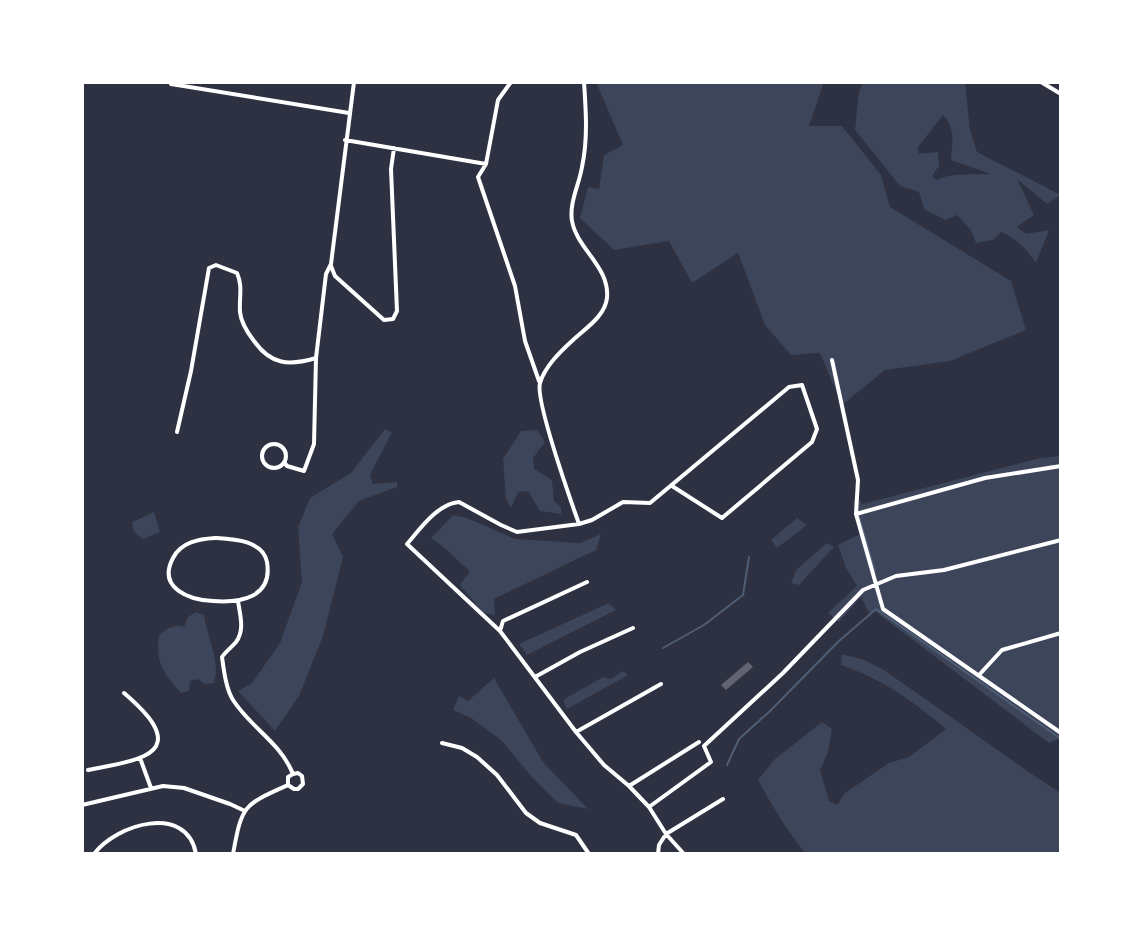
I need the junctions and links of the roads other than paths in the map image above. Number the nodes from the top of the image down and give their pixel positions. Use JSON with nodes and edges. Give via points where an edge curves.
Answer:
{"nodes":[{"id":1,"x":354,"y":82,"type":"edge"},
{"id":2,"x":511,"y":82,"type":"edge"},
{"id":3,"x":584,"y":82,"type":"edge"},
{"id":4,"x":1041,"y":82,"type":"edge"},
{"id":5,"x":171,"y":84,"type":"dead end"},
{"id":6,"x":1061,"y":94,"type":"edge"},
{"id":7,"x":349,"y":113,"type":"junction"},
{"id":8,"x":345,"y":140,"type":"junction"},
{"id":9,"x":394,"y":148,"type":"junction"},
{"id":10,"x":486,"y":164,"type":"junction"},
{"id":11,"x":331,"y":264,"type":"junction"},
{"id":12,"x":316,"y":358,"type":"junction"},
{"id":13,"x":832,"y":360,"type":"dead end"},
{"id":14,"x":540,"y":383,"type":"junction"},
{"id":15,"x":177,"y":432,"type":"dead end"},
{"id":16,"x":284,"y":462,"type":"junction"},
{"id":17,"x":1061,"y":466,"type":"edge"},
{"id":18,"x":672,"y":486,"type":"junction"},
{"id":19,"x":856,"y":514,"type":"junction"},
{"id":20,"x":579,"y":524,"type":"junction"},
{"id":21,"x":1061,"y":540,"type":"edge"},
{"id":22,"x":587,"y":582,"type":"dead end"},
{"id":23,"x":877,"y":584,"type":"junction"},
{"id":24,"x":238,"y":601,"type":"junction"},
{"id":25,"x":633,"y":628,"type":"dead end"},
{"id":26,"x":500,"y":631,"type":"junction"},
{"id":27,"x":1061,"y":633,"type":"edge"},
{"id":28,"x":979,"y":675,"type":"junction"},
{"id":29,"x":534,"y":677,"type":"junction"},
{"id":30,"x":661,"y":684,"type":"dead end"},
{"id":31,"x":124,"y":693,"type":"dead end"},
{"id":32,"x":576,"y":732,"type":"junction"},
{"id":33,"x":1061,"y":733,"type":"edge"},
{"id":34,"x":699,"y":742,"type":"dead end"},
{"id":35,"x":442,"y":743,"type":"dead end"},
{"id":36,"x":140,"y":758,"type":"junction"},
{"id":37,"x":88,"y":770,"type":"dead end"},
{"id":38,"x":293,"y":774,"type":"junction"},
{"id":39,"x":288,"y":785,"type":"junction"},
{"id":40,"x":629,"y":786,"type":"junction"},
{"id":41,"x":151,"y":788,"type":"junction"},
{"id":42,"x":723,"y":799,"type":"dead end"},
{"id":43,"x":82,"y":805,"type":"edge"},
{"id":44,"x":649,"y":807,"type":"junction"},
{"id":45,"x":245,"y":811,"type":"junction"},
{"id":46,"x":666,"y":834,"type":"junction"},
{"id":47,"x":94,"y":854,"type":"edge"},
{"id":48,"x":196,"y":854,"type":"edge"},
{"id":49,"x":233,"y":854,"type":"edge"},
{"id":50,"x":589,"y":854,"type":"edge"},
{"id":51,"x":658,"y":854,"type":"edge"},
{"id":52,"x":684,"y":854,"type":"edge"}],
"edges":[{"from":1,"to":7,"type":"street"},
{"from":2,"to":10,"type":"street","via":[[498,100]]},
{"from":3,"to":14,"type":"street","via":[[585,148],[572,219],[605,279],[607,297],[600,314],[558,355]]},
{"from":4,"to":6,"type":"street"},
{"from":5,"to":7,"type":"street"},
{"from":7,"to":8,"type":"street"},
{"from":8,"to":9,"type":"street"},
{"from":8,"to":11,"type":"street"},
{"from":9,"to":10,"type":"street"},
{"from":9,"to":11,"type":"street","via":[[393,319],[384,320],[335,276]]},
{"from":10,"to":14,"type":"street","via":[[478,177],[515,286],[525,341]]},
{"from":11,"to":12,"type":"street"},
{"from":12,"to":15,"type":"street","via":[[298,364],[273,360],[261,351],[244,328],[237,273],[216,265],[209,268]]},
{"from":12,"to":16,"type":"street","via":[[314,444],[304,471]]},
{"from":13,"to":19,"type":"street","via":[[858,480]]},
{"from":14,"to":20,"type":"street"},
{"from":16,"to":16,"type":"street","via":[[286,454],[279,445],[263,450],[269,467]]},
{"from":17,"to":19,"type":"street","via":[[985,478]]},
{"from":18,"to":18,"type":"street","via":[[722,518],[812,442],[817,429],[802,385],[789,387]]},
{"from":18,"to":20,"type":"street","via":[[650,503],[623,502]]},
{"from":19,"to":23,"type":"street"},
{"from":20,"to":26,"type":"street","via":[[517,532],[459,502],[435,514],[407,544]]},
{"from":21,"to":23,"type":"street"},
{"from":22,"to":26,"type":"street","via":[[503,621]]},
{"from":23,"to":28,"type":"street","via":[[883,609]]},
{"from":23,"to":44,"type":"street","via":[[863,590],[704,746],[711,762]]},
{"from":24,"to":24,"type":"street","via":[[262,588],[267,561],[256,546],[215,538],[189,543],[172,558],[170,579],[184,596]]},
{"from":24,"to":38,"type":"street","via":[[241,632],[222,657],[229,691],[281,751]]},
{"from":25,"to":29,"type":"street"},
{"from":26,"to":29,"type":"street"},
{"from":27,"to":28,"type":"street","via":[[1002,650]]},
{"from":28,"to":33,"type":"street"},
{"from":29,"to":32,"type":"street"},
{"from":30,"to":32,"type":"street"},
{"from":31,"to":36,"type":"street","via":[[157,732],[152,751]]},
{"from":32,"to":40,"type":"street"},
{"from":34,"to":40,"type":"street"},
{"from":35,"to":50,"type":"street","via":[[477,757],[526,813],[576,835]]},
{"from":36,"to":37,"type":"street"},
{"from":36,"to":41,"type":"street"},
{"from":38,"to":39,"type":"street"},
{"from":38,"to":39,"type":"street","via":[[302,776],[303,784],[296,790]]},
{"from":39,"to":45,"type":"street","via":[[257,798]]},
{"from":40,"to":44,"type":"street"},
{"from":41,"to":43,"type":"street"},
{"from":41,"to":45,"type":"street","via":[[184,788]]},
{"from":42,"to":46,"type":"street"},
{"from":44,"to":46,"type":"street"},
{"from":45,"to":49,"type":"street"},
{"from":46,"to":51,"type":"street"},
{"from":46,"to":52,"type":"street"},
{"from":47,"to":48,"type":"street","via":[[127,829],[156,823],[184,831]]}]}
